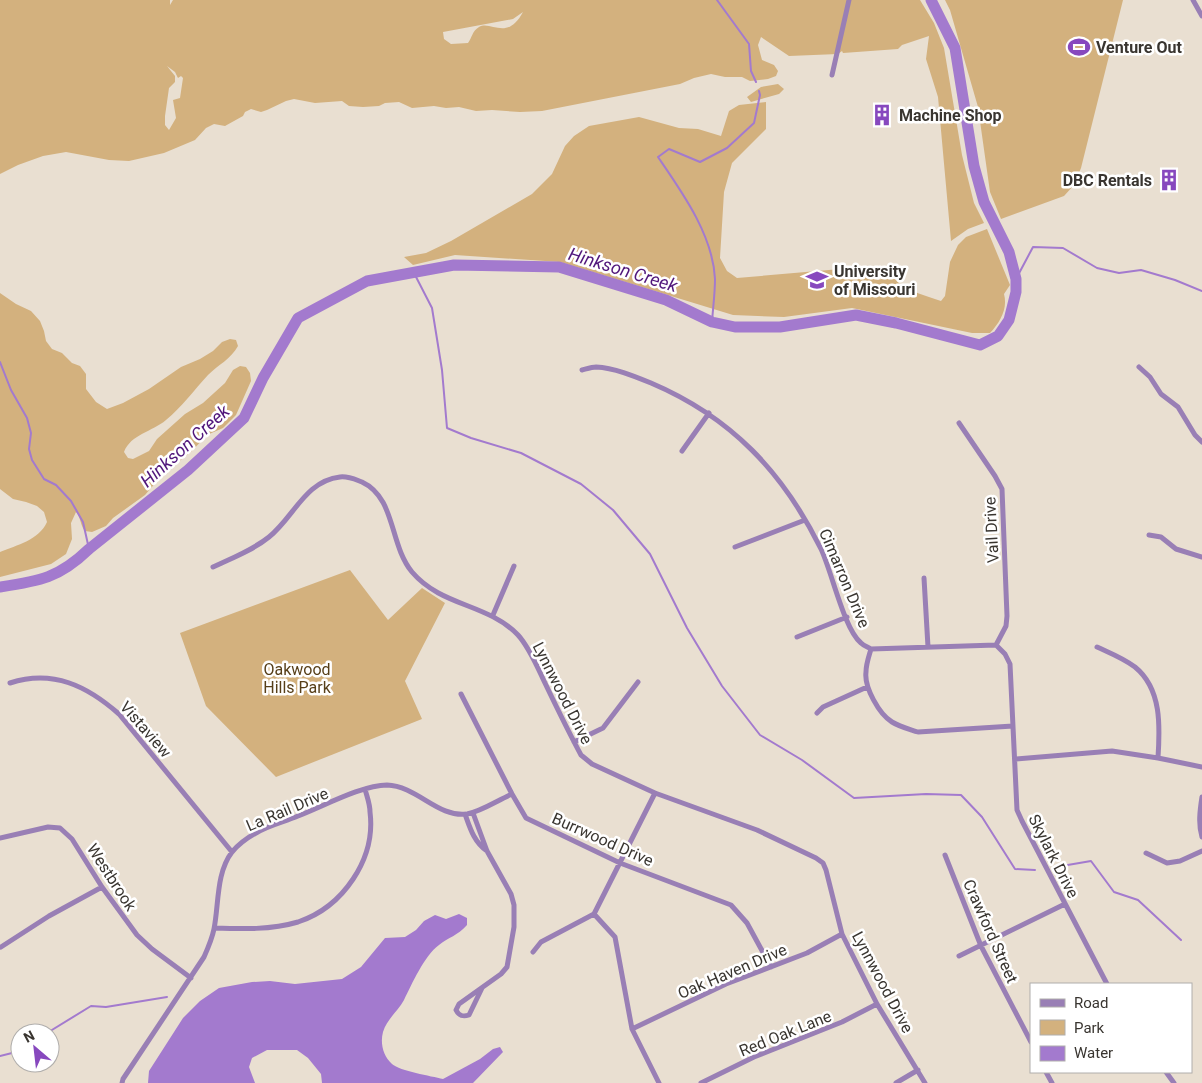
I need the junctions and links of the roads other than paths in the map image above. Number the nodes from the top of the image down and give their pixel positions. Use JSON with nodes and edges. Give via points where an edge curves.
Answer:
{"nodes":[{"id":1,"x":849,"y":0,"type":"edge"},
{"id":2,"x":1193,"y":0,"type":"edge"},
{"id":3,"x":1202,"y":16,"type":"edge"},
{"id":4,"x":832,"y":75,"type":"dead end"},
{"id":5,"x":1139,"y":367,"type":"dead end"},
{"id":6,"x":582,"y":370,"type":"dead end"},
{"id":7,"x":709,"y":413,"type":"junction"},
{"id":8,"x":958,"y":423,"type":"dead end"},
{"id":9,"x":1202,"y":442,"type":"edge"},
{"id":10,"x":682,"y":450,"type":"dead end"},
{"id":11,"x":805,"y":520,"type":"junction"},
{"id":12,"x":1149,"y":535,"type":"dead end"},
{"id":13,"x":735,"y":548,"type":"dead end"},
{"id":14,"x":1202,"y":557,"type":"edge"},
{"id":15,"x":213,"y":566,"type":"dead end"},
{"id":16,"x":514,"y":566,"type":"dead end"},
{"id":17,"x":924,"y":578,"type":"dead end"},
{"id":18,"x":493,"y":615,"type":"junction"},
{"id":19,"x":847,"y":617,"type":"junction"},
{"id":20,"x":797,"y":637,"type":"dead end"},
{"id":21,"x":996,"y":646,"type":"junction"},
{"id":22,"x":928,"y":647,"type":"junction"},
{"id":23,"x":1097,"y":647,"type":"dead end"},
{"id":24,"x":871,"y":649,"type":"junction"},
{"id":25,"x":638,"y":682,"type":"dead end"},
{"id":26,"x":10,"y":683,"type":"dead end"},
{"id":27,"x":867,"y":687,"type":"junction"},
{"id":28,"x":461,"y":694,"type":"dead end"},
{"id":29,"x":817,"y":713,"type":"dead end"},
{"id":30,"x":1013,"y":726,"type":"junction"},
{"id":31,"x":574,"y":742,"type":"junction"},
{"id":32,"x":1158,"y":758,"type":"junction"},
{"id":33,"x":1015,"y":759,"type":"junction"},
{"id":34,"x":1202,"y":767,"type":"edge"},
{"id":35,"x":365,"y":789,"type":"junction"},
{"id":36,"x":655,"y":793,"type":"junction"},
{"id":37,"x":512,"y":794,"type":"junction"},
{"id":38,"x":1202,"y":797,"type":"edge"},
{"id":39,"x":473,"y":813,"type":"junction"},
{"id":40,"x":464,"y":814,"type":"junction"},
{"id":41,"x":1202,"y":836,"type":"edge"},
{"id":42,"x":0,"y":838,"type":"edge"},
{"id":43,"x":487,"y":851,"type":"junction"},
{"id":44,"x":1202,"y":851,"type":"edge"},
{"id":45,"x":232,"y":852,"type":"junction"},
{"id":46,"x":1146,"y":854,"type":"dead end"},
{"id":47,"x":945,"y":855,"type":"dead end"},
{"id":48,"x":620,"y":863,"type":"junction"},
{"id":49,"x":102,"y":887,"type":"junction"},
{"id":50,"x":1065,"y":904,"type":"junction"},
{"id":51,"x":594,"y":914,"type":"junction"},
{"id":52,"x":214,"y":928,"type":"junction"},
{"id":53,"x":842,"y":934,"type":"junction"},
{"id":54,"x":981,"y":946,"type":"junction"},
{"id":55,"x":0,"y":947,"type":"edge"},
{"id":56,"x":533,"y":952,"type":"dead end"},
{"id":57,"x":959,"y":956,"type":"dead end"},
{"id":58,"x":771,"y":967,"type":"junction"},
{"id":59,"x":191,"y":978,"type":"junction"},
{"id":60,"x":1106,"y":983,"type":"edge"},
{"id":61,"x":482,"y":988,"type":"junction"},
{"id":62,"x":877,"y":1004,"type":"junction"},
{"id":63,"x":632,"y":1029,"type":"junction"},
{"id":64,"x":1030,"y":1040,"type":"edge"},
{"id":65,"x":918,"y":1070,"type":"junction"},
{"id":66,"x":122,"y":1083,"type":"edge"},
{"id":67,"x":659,"y":1083,"type":"edge"},
{"id":68,"x":701,"y":1083,"type":"edge"},
{"id":69,"x":896,"y":1083,"type":"edge"},
{"id":70,"x":925,"y":1083,"type":"edge"}],
"edges":[{"from":1,"to":4,"type":"street"},
{"from":2,"to":3,"type":"street"},
{"from":5,"to":9,"type":"street","via":[[1150,376],[1161,394],[1178,406]]},
{"from":6,"to":7,"type":"street","name":"Cimarron Drive","via":[[595,367],[629,374],[673,392]]},
{"from":7,"to":10,"type":"street"},
{"from":7,"to":11,"type":"street","name":"Cimarron Drive","via":[[759,456],[785,486]]},
{"from":8,"to":21,"type":"street","name":"Vail Drive","via":[[1002,489],[1007,616],[1006,626]]},
{"from":11,"to":13,"type":"street"},
{"from":11,"to":19,"type":"street","name":"Cimarron Drive","via":[[822,551]]},
{"from":12,"to":14,"type":"street","via":[[1161,537],[1176,550]]},
{"from":15,"to":18,"type":"street","name":"Lynnwood Drive","via":[[270,536],[316,486],[340,477],[351,478],[376,490],[399,550],[413,572],[437,593]]},
{"from":16,"to":18,"type":"street"},
{"from":17,"to":22,"type":"street"},
{"from":18,"to":31,"type":"street","name":"Lynnwood Drive","via":[[518,636],[535,661]]},
{"from":19,"to":20,"type":"street"},
{"from":19,"to":24,"type":"street","name":"Cimarron Drive","via":[[861,643]]},
{"from":21,"to":22,"type":"street","name":"Cimarron Drive"},
{"from":21,"to":30,"type":"street","name":"Skylark Drive","via":[[1010,664]]},
{"from":22,"to":24,"type":"street","name":"Cimarron Drive"},
{"from":23,"to":32,"type":"street","via":[[1136,668],[1148,684],[1159,716]]},
{"from":24,"to":27,"type":"street","via":[[865,673]]},
{"from":25,"to":31,"type":"street","via":[[603,728]]},
{"from":26,"to":45,"type":"street","name":"Vistaview","via":[[26,678],[66,681],[104,700]]},
{"from":27,"to":29,"type":"street","via":[[823,707]]},
{"from":27,"to":30,"type":"street","via":[[890,721],[918,732]]},
{"from":28,"to":37,"type":"street","name":"Burrwood Drive"},
{"from":30,"to":33,"type":"street","name":"Skylark Drive"},
{"from":31,"to":36,"type":"street","name":"Lynnwood Drive","via":[[581,756],[592,764]]},
{"from":32,"to":33,"type":"street","via":[[1112,751]]},
{"from":32,"to":34,"type":"street"},
{"from":33,"to":50,"type":"street","name":"Skylark Drive","via":[[1017,810]]},
{"from":35,"to":40,"type":"street","name":"La Rail Drive","via":[[385,785],[401,787],[445,811]]},
{"from":35,"to":45,"type":"street","name":"La Rail Drive","via":[[268,827]]},
{"from":35,"to":52,"type":"street","via":[[371,812],[368,848],[355,878],[338,898],[297,922],[247,930]]},
{"from":36,"to":48,"type":"street"},
{"from":36,"to":53,"type":"street","name":"Lynnwood Drive","via":[[757,830],[816,858],[826,870]]},
{"from":37,"to":39,"type":"street","name":"La Rail Drive"},
{"from":37,"to":48,"type":"street","name":"Burrwood Drive","via":[[526,818]]},
{"from":38,"to":41,"type":"street"},
{"from":39,"to":40,"type":"street","name":"La Rail Drive"},
{"from":39,"to":43,"type":"street"},
{"from":40,"to":43,"type":"street","via":[[474,837]]},
{"from":42,"to":49,"type":"street","name":"Westbrook","via":[[60,828],[72,839]]},
{"from":43,"to":61,"type":"street","via":[[511,894],[514,920],[508,967]]},
{"from":44,"to":46,"type":"street","via":[[1180,861],[1167,862]]},
{"from":45,"to":52,"type":"street","name":"La Rail Drive","via":[[221,876]]},
{"from":47,"to":54,"type":"street","name":"Crawford Street"},
{"from":48,"to":51,"type":"street"},
{"from":48,"to":58,"type":"street","name":"Burrwood Drive","via":[[731,905],[747,923]]},
{"from":49,"to":55,"type":"street"},
{"from":49,"to":59,"type":"street","name":"Westbrook","via":[[137,935]]},
{"from":50,"to":54,"type":"street"},
{"from":50,"to":60,"type":"street","name":"Skylark Drive"},
{"from":51,"to":56,"type":"street","via":[[541,942]]},
{"from":51,"to":63,"type":"street","via":[[615,937]]},
{"from":52,"to":59,"type":"street","name":"La Rail Drive","via":[[204,957]]},
{"from":53,"to":58,"type":"street","name":"Oak Haven Drive"},
{"from":53,"to":62,"type":"street","name":"Lynnwood Drive"},
{"from":54,"to":57,"type":"street"},
{"from":54,"to":64,"type":"street","name":"Crawford Street"},
{"from":58,"to":63,"type":"street","name":"Oak Haven Drive","via":[[726,984]]},
{"from":59,"to":66,"type":"street","name":"La Rail Drive"},
{"from":61,"to":61,"type":"street","via":[[469,1015],[460,1015],[456,1010],[459,1004]]},
{"from":62,"to":65,"type":"street","name":"Lynnwood Drive"},
{"from":62,"to":68,"type":"street","name":"Red Oak Lane"},
{"from":63,"to":67,"type":"street"},
{"from":65,"to":69,"type":"street"},
{"from":65,"to":70,"type":"street","name":"Lynnwood Drive"}]}
